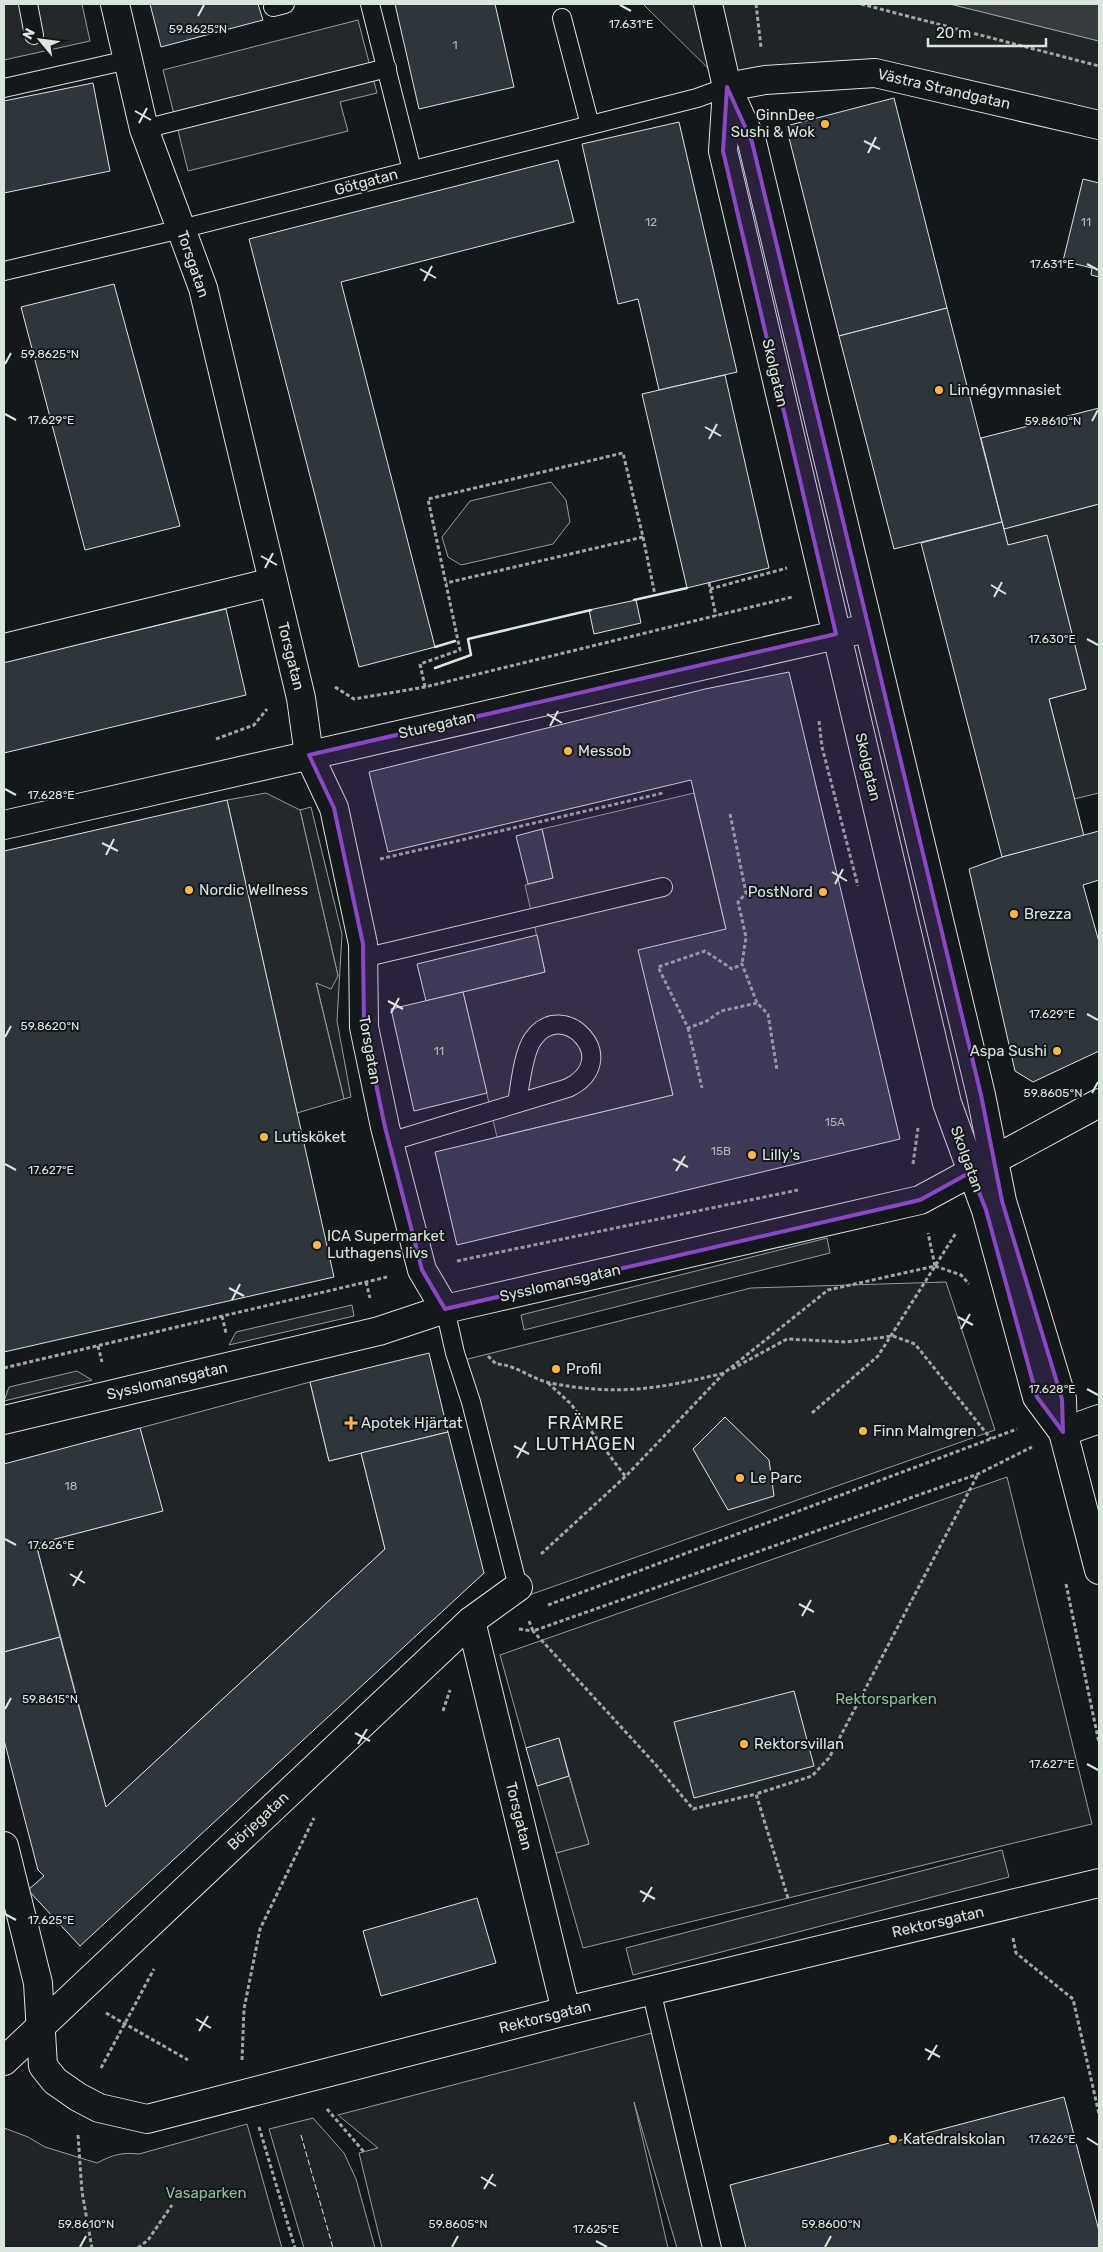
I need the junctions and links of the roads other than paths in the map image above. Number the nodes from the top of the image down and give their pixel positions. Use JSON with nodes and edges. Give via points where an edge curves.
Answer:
{"nodes":[{"id":1,"x":28,"y":4,"type":"edge"},
{"id":2,"x":115,"y":4,"type":"edge"},
{"id":3,"x":370,"y":4,"type":"edge"},
{"id":4,"x":708,"y":4,"type":"edge"},
{"id":5,"x":562,"y":18,"type":"dead end"},
{"id":6,"x":34,"y":35,"type":"dead end"},
{"id":7,"x":128,"y":60,"type":"junction"},
{"id":8,"x":387,"y":68,"type":"junction"},
{"id":9,"x":727,"y":87,"type":"junction"},
{"id":10,"x":4,"y":88,"type":"edge"},
{"id":11,"x":590,"y":125,"type":"junction"},
{"id":12,"x":1099,"y":125,"type":"edge"},
{"id":13,"x":144,"y":129,"type":"junction"},
{"id":14,"x":412,"y":170,"type":"junction"},
{"id":15,"x":181,"y":229,"type":"junction"},
{"id":16,"x":4,"y":271,"type":"edge"},
{"id":17,"x":273,"y":582,"type":"junction"},
{"id":18,"x":870,"y":627,"type":"junction"},
{"id":19,"x":836,"y":634,"type":"junction"},
{"id":20,"x":4,"y":648,"type":"edge"},
{"id":21,"x":309,"y":755,"type":"junction"},
{"id":22,"x":4,"y":826,"type":"edge"},
{"id":23,"x":664,"y":887,"type":"dead end"},
{"id":24,"x":363,"y":958,"type":"junction"},
{"id":25,"x":517,"y":1103,"type":"junction"},
{"id":26,"x":1099,"y":1103,"type":"edge"},
{"id":27,"x":389,"y":1142,"type":"junction"},
{"id":28,"x":982,"y":1165,"type":"junction"},
{"id":29,"x":445,"y":1309,"type":"junction"},
{"id":30,"x":1099,"y":1419,"type":"edge"},
{"id":31,"x":4,"y":1420,"type":"edge"},
{"id":32,"x":1063,"y":1432,"type":"junction"},
{"id":33,"x":1099,"y":1570,"type":"edge"},
{"id":34,"x":518,"y":1587,"type":"joint"},
{"id":35,"x":472,"y":1621,"type":"junction"},
{"id":36,"x":4,"y":1846,"type":"edge"},
{"id":37,"x":1099,"y":1884,"type":"edge"},
{"id":38,"x":651,"y":1990,"type":"junction"},
{"id":39,"x":566,"y":2011,"type":"junction"},
{"id":40,"x":40,"y":2026,"type":"junction"},
{"id":41,"x":4,"y":2061,"type":"edge"},
{"id":42,"x":712,"y":2248,"type":"edge"}],
"edges":[{"from":1,"to":6,"type":"lane"},
{"from":2,"to":7,"type":"street","name":"Torsgatan"},
{"from":3,"to":8,"type":"lane"},
{"from":4,"to":9,"type":"street","name":"Skolgatan"},
{"from":5,"to":11,"type":"lane"},
{"from":7,"to":10,"type":"lane"},
{"from":7,"to":13,"type":"street","name":"Torsgatan"},
{"from":8,"to":13,"type":"lane"},
{"from":8,"to":14,"type":"lane"},
{"from":9,"to":11,"type":"lane","name":"Götgatan","via":[[697,98]]},
{"from":9,"to":12,"type":"street","name":"Västra Strandgatan","via":[[765,80],[875,72]]},
{"from":9,"to":18,"type":"street","name":"Skolgatan","via":[[752,142]]},
{"from":9,"to":19,"type":"street","name":"Skolgatan","via":[[723,151]]},
{"from":11,"to":14,"type":"lane","name":"Götgatan"},
{"from":13,"to":15,"type":"street","name":"Torsgatan"},
{"from":14,"to":15,"type":"lane","name":"Götgatan"},
{"from":15,"to":16,"type":"lane","name":"Götgatan"},
{"from":15,"to":17,"type":"street","name":"Torsgatan","via":[[203,288]]},
{"from":17,"to":20,"type":"street"},
{"from":17,"to":21,"type":"street","name":"Torsgatan","via":[[302,698]]},
{"from":18,"to":19,"type":"street","name":"Sturegatan"},
{"from":18,"to":28,"type":"street","name":"Skolgatan","via":[[981,1095]]},
{"from":19,"to":21,"type":"street","name":"Sturegatan"},
{"from":19,"to":28,"type":"street","name":"Skolgatan","via":[[947,1103]]},
{"from":21,"to":22,"type":"street","name":"Sturegatan"},
{"from":21,"to":24,"type":"street","name":"Torsgatan","via":[[334,808],[363,944]]},
{"from":23,"to":24,"type":"lane"},
{"from":24,"to":27,"type":"street","name":"Torsgatan","via":[[364,1027]]},
{"from":25,"to":25,"type":"lane","via":[[579,1083],[591,1061],[591,1049],[585,1037],[564,1025],[540,1031],[531,1040],[527,1052]]},
{"from":25,"to":27,"type":"lane"},
{"from":26,"to":28,"type":"street","name":"Sysslomansgatan"},
{"from":27,"to":29,"type":"street","name":"Torsgatan","via":[[422,1270]]},
{"from":28,"to":29,"type":"street","name":"Sysslomansgatan","via":[[920,1200]]},
{"from":28,"to":32,"type":"street","name":"Skolgatan","via":[[986,1210],[1037,1397]]},
{"from":29,"to":31,"type":"street","name":"Sysslomansgatan","via":[[379,1331]]},
{"from":29,"to":34,"type":"lane"},
{"from":30,"to":32,"type":"street"},
{"from":32,"to":33,"type":"street","name":"Skolgatan"},
{"from":34,"to":35,"type":"street","name":"Börjegatan"},
{"from":35,"to":39,"type":"street","name":"Torsgatan"},
{"from":35,"to":40,"type":"street","name":"Börjegatan"},
{"from":36,"to":40,"type":"street","name":"Rektorsgatan","via":[[38,1983]]},
{"from":37,"to":38,"type":"street","name":"Rektorsgatan"},
{"from":38,"to":39,"type":"street","name":"Rektorsgatan"},
{"from":38,"to":42,"type":"lane"},
{"from":39,"to":40,"type":"street","name":"Rektorsgatan","via":[[147,2120],[99,2108],[56,2081],[43,2066]]},
{"from":40,"to":41,"type":"street","name":"Börjegatan"}]}
